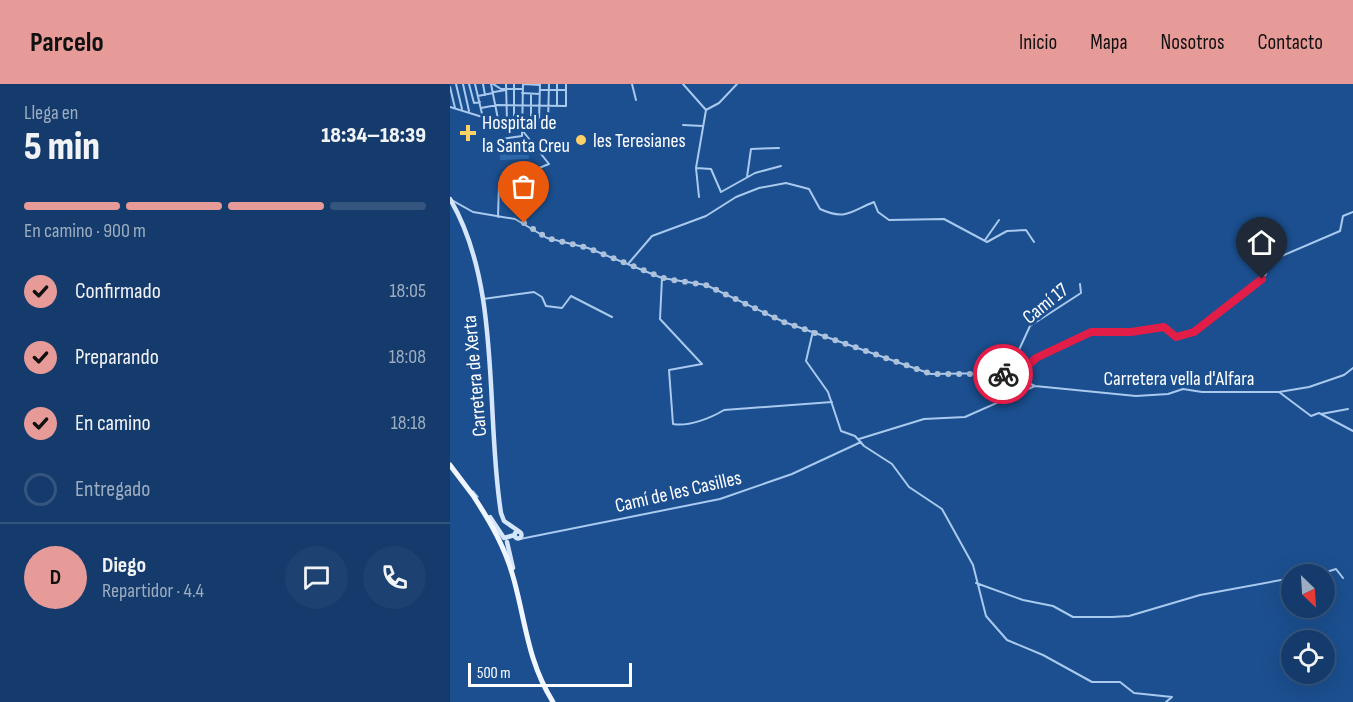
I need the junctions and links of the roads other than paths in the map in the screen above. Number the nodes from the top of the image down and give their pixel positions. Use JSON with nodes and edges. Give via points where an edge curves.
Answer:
{"nodes":[{"id":1,"x":456,"y":84,"type":"edge"},
{"id":2,"x":463,"y":84,"type":"edge"},
{"id":3,"x":470,"y":84,"type":"edge"},
{"id":4,"x":475,"y":84,"type":"edge"},
{"id":5,"x":483,"y":84,"type":"edge"},
{"id":6,"x":492,"y":84,"type":"edge"},
{"id":7,"x":506,"y":84,"type":"edge"},
{"id":8,"x":514,"y":84,"type":"edge"},
{"id":9,"x":523,"y":84,"type":"edge"},
{"id":10,"x":532,"y":84,"type":"edge"},
{"id":11,"x":540,"y":84,"type":"edge"},
{"id":12,"x":549,"y":84,"type":"edge"},
{"id":13,"x":557,"y":84,"type":"edge"},
{"id":14,"x":566,"y":84,"type":"edge"},
{"id":15,"x":632,"y":84,"type":"edge"},
{"id":16,"x":683,"y":84,"type":"edge"},
{"id":17,"x":737,"y":84,"type":"edge"},
{"id":18,"x":450,"y":87,"type":"edge"},
{"id":19,"x":514,"y":89,"type":"junction"},
{"id":20,"x":506,"y":90,"type":"junction"},
{"id":21,"x":540,"y":90,"type":"junction"},
{"id":22,"x":549,"y":90,"type":"junction"},
{"id":23,"x":557,"y":90,"type":"junction"},
{"id":24,"x":566,"y":90,"type":"junction"},
{"id":25,"x":522,"y":91,"type":"junction"},
{"id":26,"x":493,"y":93,"type":"junction"},
{"id":27,"x":531,"y":94,"type":"junction"},
{"id":28,"x":540,"y":94,"type":"junction"},
{"id":29,"x":485,"y":95,"type":"junction"},
{"id":30,"x":478,"y":96,"type":"junction"},
{"id":31,"x":636,"y":100,"type":"dead end"},
{"id":32,"x":480,"y":102,"type":"junction"},
{"id":33,"x":495,"y":105,"type":"junction"},
{"id":34,"x":506,"y":105,"type":"junction"},
{"id":35,"x":514,"y":105,"type":"junction"},
{"id":36,"x":522,"y":105,"type":"junction"},
{"id":37,"x":531,"y":105,"type":"junction"},
{"id":38,"x":539,"y":106,"type":"junction"},
{"id":39,"x":549,"y":106,"type":"junction"},
{"id":40,"x":557,"y":106,"type":"junction"},
{"id":41,"x":450,"y":107,"type":"edge"},
{"id":42,"x":455,"y":108,"type":"junction"},
{"id":43,"x":481,"y":108,"type":"junction"},
{"id":44,"x":462,"y":109,"type":"junction"},
{"id":45,"x":706,"y":110,"type":"junction"},
{"id":46,"x":468,"y":112,"type":"junction"},
{"id":47,"x":483,"y":118,"type":"junction"},
{"id":48,"x":498,"y":121,"type":"junction"},
{"id":49,"x":507,"y":121,"type":"junction"},
{"id":50,"x":514,"y":121,"type":"junction"},
{"id":51,"x":522,"y":121,"type":"junction"},
{"id":52,"x":531,"y":122,"type":"junction"},
{"id":53,"x":539,"y":122,"type":"junction"},
{"id":54,"x":683,"y":125,"type":"dead end"},
{"id":55,"x":703,"y":126,"type":"junction"},
{"id":56,"x":522,"y":130,"type":"junction"},
{"id":57,"x":502,"y":139,"type":"dead end"},
{"id":58,"x":779,"y":148,"type":"dead end"},
{"id":59,"x":781,"y":166,"type":"dead end"},
{"id":60,"x":696,"y":168,"type":"junction"},
{"id":61,"x":747,"y":177,"type":"junction"},
{"id":62,"x":699,"y":197,"type":"dead end"},
{"id":63,"x":450,"y":199,"type":"edge"},
{"id":64,"x":1353,"y":212,"type":"edge"},
{"id":65,"x":498,"y":217,"type":"junction"},
{"id":66,"x":999,"y":220,"type":"dead end"},
{"id":67,"x":984,"y":241,"type":"junction"},
{"id":68,"x":1034,"y":242,"type":"dead end"},
{"id":69,"x":628,"y":264,"type":"junction"},
{"id":70,"x":662,"y":278,"type":"junction"},
{"id":71,"x":1080,"y":284,"type":"dead end"},
{"id":72,"x":483,"y":298,"type":"junction"},
{"id":73,"x":612,"y":317,"type":"dead end"},
{"id":74,"x":813,"y":331,"type":"junction"},
{"id":75,"x":1353,"y":368,"type":"edge"},
{"id":76,"x":1011,"y":375,"type":"junction"},
{"id":77,"x":1016,"y":377,"type":"junction"},
{"id":78,"x":1035,"y":386,"type":"junction"},
{"id":79,"x":1279,"y":392,"type":"junction"},
{"id":80,"x":832,"y":402,"type":"junction"},
{"id":81,"x":1348,"y":409,"type":"dead end"},
{"id":82,"x":1321,"y":414,"type":"junction"},
{"id":83,"x":1353,"y":431,"type":"edge"},
{"id":84,"x":860,"y":441,"type":"junction"},
{"id":85,"x":450,"y":465,"type":"edge"},
{"id":86,"x":474,"y":497,"type":"junction"},
{"id":87,"x":492,"y":525,"type":"junction"},
{"id":88,"x":518,"y":535,"type":"junction"},
{"id":89,"x":506,"y":541,"type":"junction"},
{"id":90,"x":507,"y":560,"type":"junction"},
{"id":91,"x":1335,"y":569,"type":"edge"},
{"id":92,"x":1343,"y":578,"type":"dead end"},
{"id":93,"x":514,"y":580,"type":"junction"},
{"id":94,"x":1281,"y":580,"type":"edge"},
{"id":95,"x":976,"y":583,"type":"junction"},
{"id":96,"x":553,"y":702,"type":"edge"},
{"id":97,"x":1166,"y":702,"type":"edge"}],
"edges":[{"from":1,"to":44,"type":"street"},
{"from":2,"to":46,"type":"street"},
{"from":3,"to":32,"type":"street","via":[[474,103]]},
{"from":4,"to":30,"type":"street"},
{"from":5,"to":29,"type":"street"},
{"from":6,"to":20,"type":"street"},
{"from":6,"to":26,"type":"street"},
{"from":7,"to":20,"type":"street"},
{"from":8,"to":19,"type":"street"},
{"from":9,"to":10,"type":"street"},
{"from":9,"to":25,"type":"street"},
{"from":10,"to":11,"type":"street"},
{"from":11,"to":21,"type":"street"},
{"from":12,"to":22,"type":"street"},
{"from":13,"to":23,"type":"street"},
{"from":14,"to":24,"type":"street"},
{"from":15,"to":31,"type":"street"},
{"from":16,"to":45,"type":"street"},
{"from":17,"to":45,"type":"street"},
{"from":18,"to":42,"type":"street"},
{"from":19,"to":20,"type":"street"},
{"from":19,"to":25,"type":"street"},
{"from":19,"to":35,"type":"street"},
{"from":20,"to":26,"type":"street"},
{"from":20,"to":34,"type":"street"},
{"from":21,"to":22,"type":"street"},
{"from":21,"to":28,"type":"street"},
{"from":22,"to":23,"type":"street"},
{"from":22,"to":39,"type":"street"},
{"from":23,"to":24,"type":"street"},
{"from":23,"to":40,"type":"street"},
{"from":24,"to":40,"type":"street","via":[[566,106]]},
{"from":25,"to":27,"type":"street"},
{"from":25,"to":36,"type":"street"},
{"from":26,"to":29,"type":"street"},
{"from":26,"to":33,"type":"street"},
{"from":27,"to":28,"type":"street"},
{"from":27,"to":37,"type":"street"},
{"from":28,"to":38,"type":"street"},
{"from":29,"to":30,"type":"street"},
{"from":30,"to":32,"type":"street"},
{"from":32,"to":43,"type":"street"},
{"from":33,"to":34,"type":"street"},
{"from":33,"to":43,"type":"street"},
{"from":33,"to":48,"type":"street"},
{"from":34,"to":35,"type":"street"},
{"from":34,"to":49,"type":"street"},
{"from":35,"to":36,"type":"street"},
{"from":35,"to":50,"type":"street"},
{"from":36,"to":37,"type":"street"},
{"from":36,"to":51,"type":"street"},
{"from":37,"to":38,"type":"street"},
{"from":37,"to":52,"type":"street"},
{"from":38,"to":39,"type":"street"},
{"from":38,"to":53,"type":"street"},
{"from":39,"to":40,"type":"street"},
{"from":39,"to":53,"type":"street","via":[[548,122]]},
{"from":41,"to":42,"type":"street"},
{"from":42,"to":44,"type":"street"},
{"from":43,"to":47,"type":"street"},
{"from":44,"to":46,"type":"street"},
{"from":45,"to":55,"type":"street"},
{"from":46,"to":47,"type":"street"},
{"from":47,"to":48,"type":"street"},
{"from":48,"to":49,"type":"street"},
{"from":49,"to":50,"type":"street"},
{"from":50,"to":51,"type":"street"},
{"from":51,"to":52,"type":"street"},
{"from":51,"to":56,"type":"street"},
{"from":52,"to":53,"type":"street"},
{"from":54,"to":55,"type":"street"},
{"from":55,"to":60,"type":"street"},
{"from":56,"to":57,"type":"street","via":[[520,137]]},
{"from":56,"to":65,"type":"street","via":[[549,164],[499,184]]},
{"from":58,"to":61,"type":"street","via":[[751,149]]},
{"from":59,"to":61,"type":"street"},
{"from":60,"to":61,"type":"street","via":[[711,170],[720,192]]},
{"from":60,"to":62,"type":"street"},
{"from":63,"to":65,"type":"street","name":"Carretera vella d'Alfara","via":[[473,212]]},
{"from":63,"to":72,"type":"main road","name":"Carretera de Xerta","via":[[461,222]]},
{"from":64,"to":77,"type":"street","via":[[1343,216],[1340,231],[1263,264],[1266,274],[1262,279],[1194,332],[1176,337],[1164,327],[1091,332],[1036,358]]},
{"from":65,"to":69,"type":"street","name":"Carretera vella d'Alfara","via":[[515,219],[547,238],[588,248]]},
{"from":66,"to":67,"type":"street"},
{"from":67,"to":68,"type":"street","via":[[1008,231],[1026,230]]},
{"from":67,"to":69,"type":"street","via":[[945,219],[889,220],[878,212],[874,202],[857,212],[834,214],[820,209],[809,189],[788,183],[736,196],[706,216],[653,236]]},
{"from":69,"to":70,"type":"street","name":"Carretera vella d'Alfara"},
{"from":70,"to":74,"type":"street","name":"Carretera vella d'Alfara","via":[[706,285],[784,322]]},
{"from":70,"to":80,"type":"street","via":[[660,319],[702,364],[669,370],[673,424],[714,417],[724,410]]},
{"from":71,"to":76,"type":"street","name":"Camí 17","via":[[1081,293],[1030,326]]},
{"from":72,"to":73,"type":"street","via":[[534,292],[546,306],[562,308],[571,296]]},
{"from":72,"to":88,"type":"main road","name":"Carretera de Xerta","via":[[499,498],[503,520]]},
{"from":74,"to":76,"type":"street","name":"Carretera vella d'Alfara","via":[[931,374]]},
{"from":74,"to":80,"type":"street","via":[[806,361],[821,379]]},
{"from":75,"to":79,"type":"street","name":"Carretera vella d'Alfara","via":[[1310,387]]},
{"from":76,"to":77,"type":"street","name":"Carretera vella d'Alfara"},
{"from":77,"to":78,"type":"street","name":"Carretera vella d'Alfara"},
{"from":78,"to":79,"type":"street","name":"Carretera vella d'Alfara","via":[[1136,396],[1183,389]]},
{"from":78,"to":84,"type":"street","name":"Camí de les Casilles","via":[[965,417],[924,419]]},
{"from":79,"to":82,"type":"street","via":[[1311,416]]},
{"from":80,"to":84,"type":"street","via":[[841,431]]},
{"from":81,"to":82,"type":"street"},
{"from":82,"to":83,"type":"street"},
{"from":84,"to":88,"type":"street","name":"Camí de les Casilles","via":[[800,471],[739,494],[529,538]]},
{"from":84,"to":95,"type":"street","via":[[894,465],[909,487],[942,509],[973,565]]},
{"from":85,"to":86,"type":"main road"},
{"from":86,"to":87,"type":"main road"},
{"from":86,"to":89,"type":"main road"},
{"from":87,"to":89,"type":"main road"},
{"from":87,"to":90,"type":"main road"},
{"from":88,"to":89,"type":"main road"},
{"from":89,"to":90,"type":"main road"},
{"from":89,"to":93,"type":"main road"},
{"from":90,"to":93,"type":"main road"},
{"from":91,"to":92,"type":"street"},
{"from":93,"to":96,"type":"main road","via":[[532,661]]},
{"from":94,"to":95,"type":"street","via":[[1112,617],[1073,616],[1053,606]]},
{"from":95,"to":97,"type":"street","via":[[986,616],[1009,642],[1043,655],[1092,682],[1120,681],[1134,693],[1172,697]]}]}
